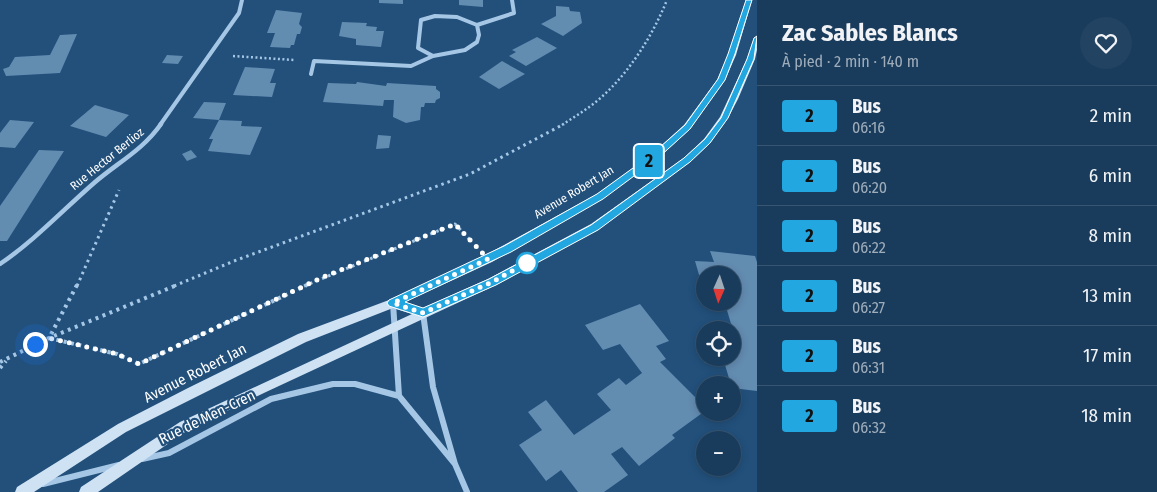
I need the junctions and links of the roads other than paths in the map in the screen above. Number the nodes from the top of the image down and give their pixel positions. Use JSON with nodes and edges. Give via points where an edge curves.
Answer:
{"nodes":[{"id":1,"x":242,"y":0,"type":"edge"},
{"id":2,"x":512,"y":0,"type":"edge"},
{"id":3,"x":749,"y":0,"type":"edge"},
{"id":4,"x":477,"y":25,"type":"junction"},
{"id":5,"x":757,"y":38,"type":"edge"},
{"id":6,"x":433,"y":56,"type":"junction"},
{"id":7,"x":311,"y":74,"type":"dead end"},
{"id":8,"x":0,"y":264,"type":"edge"},
{"id":9,"x":393,"y":303,"type":"junction"},
{"id":10,"x":423,"y":313,"type":"junction"},
{"id":11,"x":394,"y":326,"type":"junction"},
{"id":12,"x":399,"y":396,"type":"junction"},
{"id":13,"x":133,"y":461,"type":"junction"},
{"id":14,"x":455,"y":464,"type":"junction"},
{"id":15,"x":24,"y":490,"type":"edge"},
{"id":16,"x":86,"y":492,"type":"edge"},
{"id":17,"x":467,"y":492,"type":"edge"}],
"edges":[{"from":1,"to":8,"type":"street","name":"Rue Hector Berlioz","via":[[239,13],[156,131],[137,151],[71,202],[19,251]]},
{"from":2,"to":4,"type":"street","via":[[514,13]]},
{"from":3,"to":9,"type":"main road","name":"Avenue Robert Jan","via":[[721,80],[688,127],[654,157],[600,196],[488,259]]},
{"from":4,"to":6,"type":"street","via":[[479,36],[471,47],[462,52]]},
{"from":4,"to":6,"type":"street","via":[[467,19],[450,16],[429,16],[421,20],[418,48]]},
{"from":5,"to":10,"type":"main road","via":[[724,118],[708,141],[687,160],[594,227],[492,282]]},
{"from":6,"to":7,"type":"street","via":[[411,66],[314,61]]},
{"from":9,"to":10,"type":"main road"},
{"from":9,"to":11,"type":"street"},
{"from":9,"to":15,"type":"main road","name":"Avenue Robert Jan","via":[[302,338],[192,392],[122,428]]},
{"from":10,"to":11,"type":"main road"},
{"from":10,"to":14,"type":"street","via":[[432,387]]},
{"from":11,"to":12,"type":"street"},
{"from":11,"to":13,"type":"main road","via":[[184,426]]},
{"from":12,"to":13,"type":"street","name":"Rue de Men-Cren","via":[[355,384],[309,388],[271,399],[168,453]]},
{"from":12,"to":14,"type":"street"},
{"from":13,"to":15,"type":"street","name":"Rue de Men-Cren"},
{"from":13,"to":16,"type":"main road"},
{"from":14,"to":17,"type":"street"}]}
